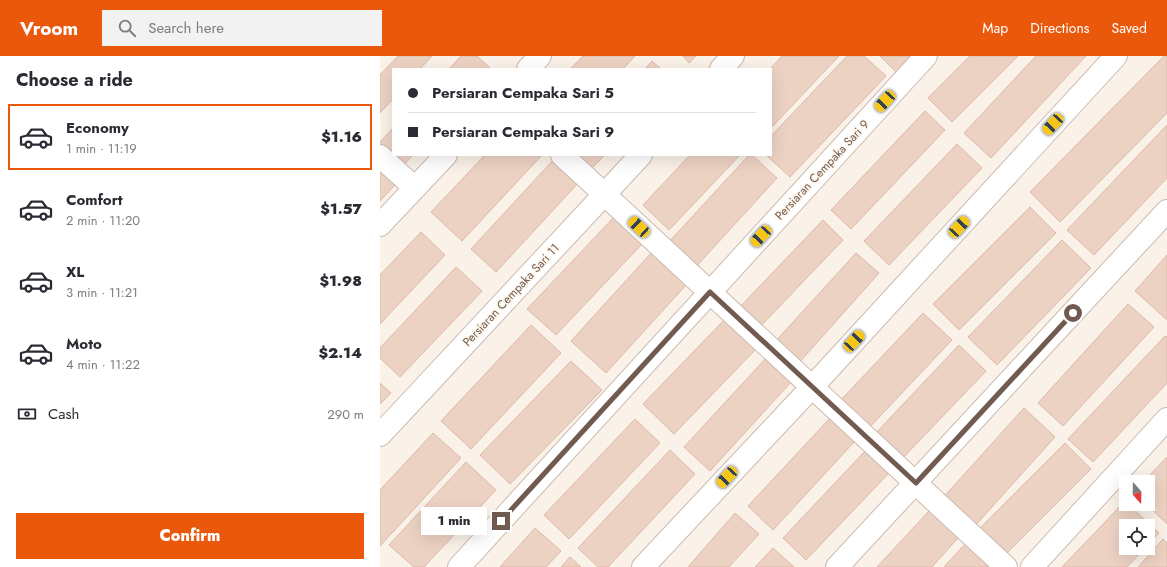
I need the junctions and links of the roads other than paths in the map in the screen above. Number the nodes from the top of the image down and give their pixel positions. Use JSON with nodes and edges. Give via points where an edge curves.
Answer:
{"nodes":[{"id":1,"x":540,"y":56,"type":"edge"},
{"id":2,"x":733,"y":56,"type":"edge"},
{"id":3,"x":926,"y":56,"type":"edge"},
{"id":4,"x":1116,"y":56,"type":"edge"},
{"id":5,"x":529,"y":68,"type":"edge"},
{"id":6,"x":722,"y":68,"type":"edge"},
{"id":7,"x":380,"y":156,"type":"edge"},
{"id":8,"x":445,"y":156,"type":"edge"},
{"id":9,"x":563,"y":156,"type":"edge"},
{"id":10,"x":640,"y":156,"type":"edge"},
{"id":11,"x":415,"y":188,"type":"junction"},
{"id":12,"x":604,"y":194,"type":"junction"},
{"id":13,"x":1167,"y":211,"type":"edge"},
{"id":14,"x":380,"y":225,"type":"edge"},
{"id":15,"x":710,"y":292,"type":"junction"},
{"id":16,"x":812,"y":387,"type":"junction"},
{"id":17,"x":1167,"y":419,"type":"edge"},
{"id":18,"x":380,"y":435,"type":"edge"},
{"id":19,"x":916,"y":483,"type":"junction"},
{"id":20,"x":459,"y":567,"type":"edge"},
{"id":21,"x":642,"y":567,"type":"edge"},
{"id":22,"x":837,"y":567,"type":"edge"},
{"id":23,"x":1006,"y":567,"type":"edge"},
{"id":24,"x":1032,"y":567,"type":"edge"}],
"edges":[{"from":1,"to":5,"type":"street"},
{"from":2,"to":6,"type":"street"},
{"from":3,"to":15,"type":"street","name":"Persiaran Cempaka Sari 9"},
{"from":4,"to":16,"type":"street"},
{"from":7,"to":11,"type":"street"},
{"from":8,"to":11,"type":"street"},
{"from":9,"to":12,"type":"street"},
{"from":10,"to":12,"type":"street","name":"Persiaran Cempaka Sari 11"},
{"from":11,"to":14,"type":"street"},
{"from":12,"to":15,"type":"street"},
{"from":12,"to":18,"type":"street","name":"Persiaran Cempaka Sari 11"},
{"from":13,"to":19,"type":"street"},
{"from":15,"to":16,"type":"street"},
{"from":15,"to":20,"type":"street","name":"Persiaran Cempaka Sari 9"},
{"from":16,"to":19,"type":"street"},
{"from":16,"to":21,"type":"street"},
{"from":17,"to":24,"type":"street"},
{"from":19,"to":22,"type":"street"},
{"from":19,"to":23,"type":"street"}]}
